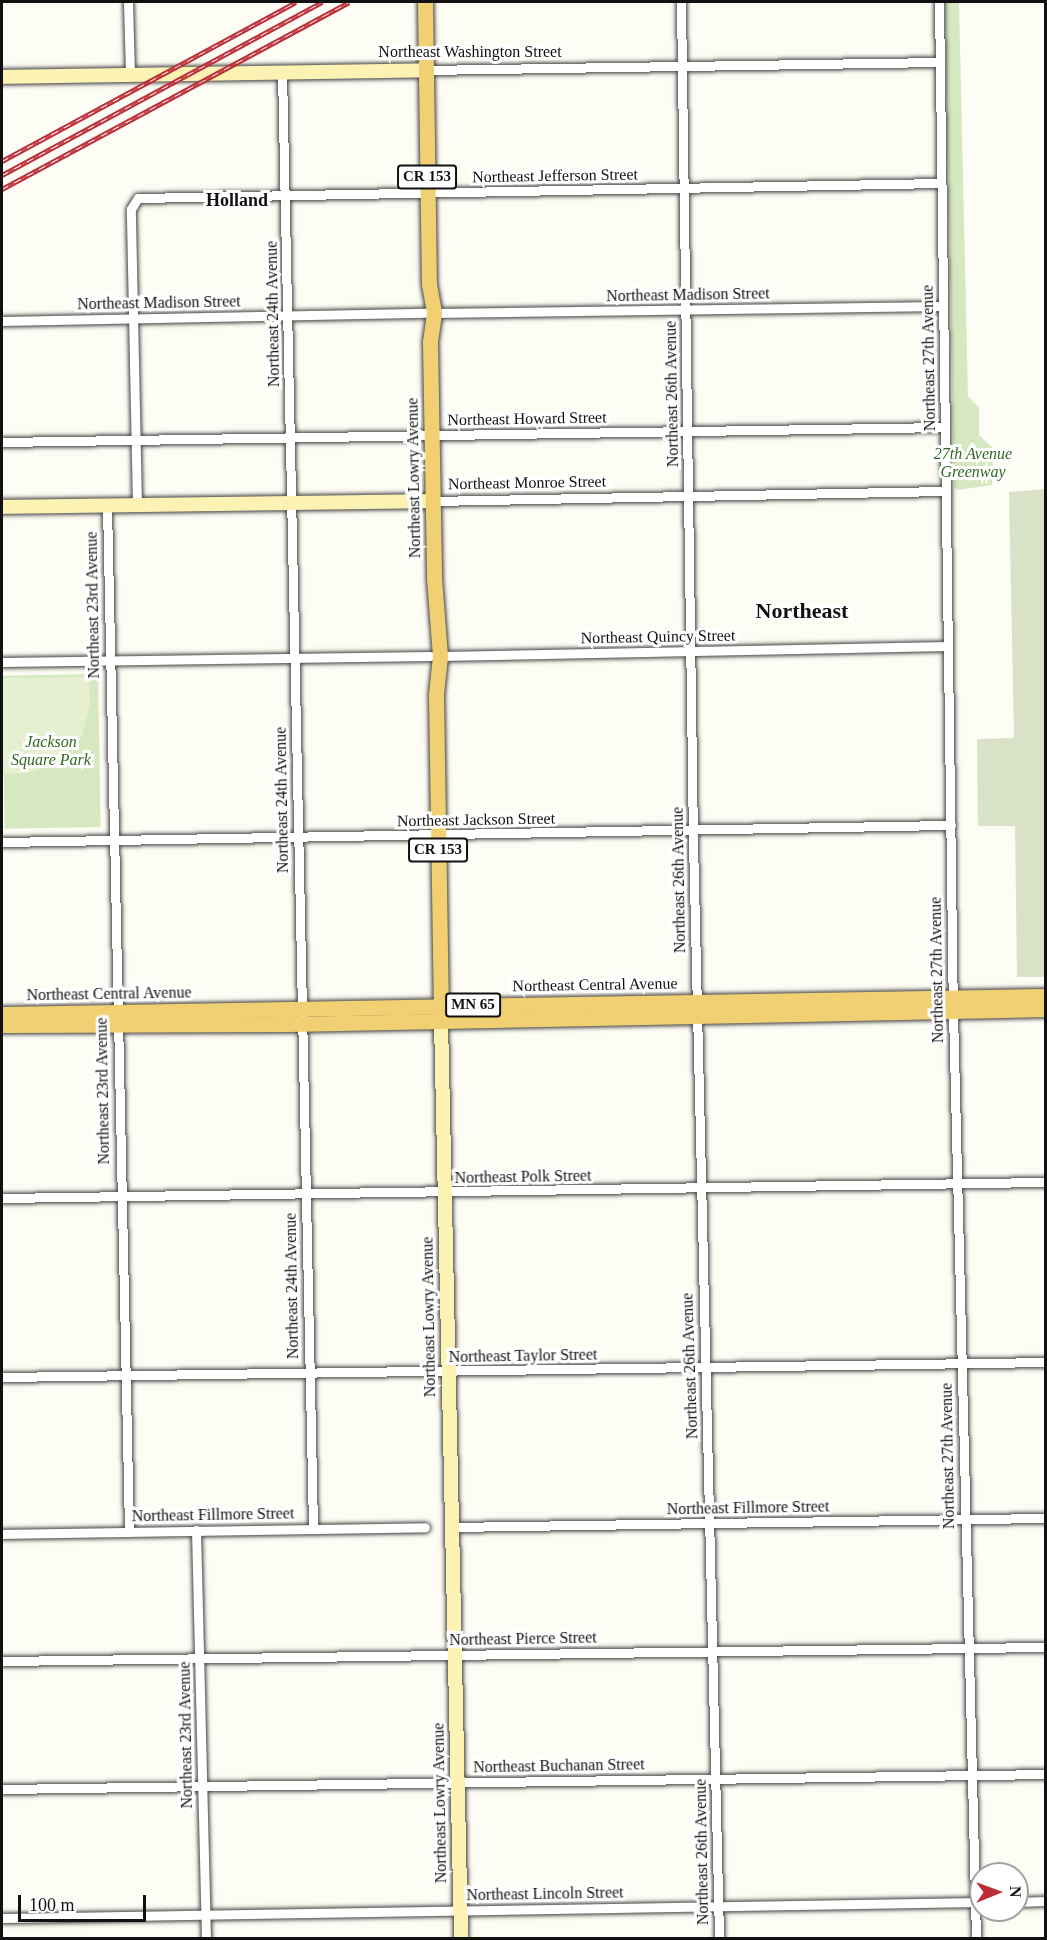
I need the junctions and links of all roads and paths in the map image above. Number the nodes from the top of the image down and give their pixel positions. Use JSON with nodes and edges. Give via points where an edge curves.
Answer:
{"nodes":[{"id":1,"x":128,"y":2,"type":"edge"},
{"id":2,"x":425,"y":2,"type":"edge"},
{"id":3,"x":681,"y":2,"type":"edge"},
{"id":4,"x":939,"y":2,"type":"edge"},
{"id":5,"x":940,"y":62,"type":"junction"},
{"id":6,"x":681,"y":66,"type":"junction"},
{"id":7,"x":425,"y":70,"type":"junction"},
{"id":8,"x":282,"y":71,"type":"junction"},
{"id":9,"x":130,"y":74,"type":"junction"},
{"id":10,"x":2,"y":77,"type":"edge"},
{"id":11,"x":941,"y":183,"type":"junction"},
{"id":12,"x":682,"y":189,"type":"junction"},
{"id":13,"x":427,"y":192,"type":"junction"},
{"id":14,"x":286,"y":193,"type":"junction"},
{"id":15,"x":943,"y":306,"type":"junction"},
{"id":16,"x":686,"y":310,"type":"junction"},
{"id":17,"x":430,"y":313,"type":"junction"},
{"id":18,"x":288,"y":315,"type":"junction"},
{"id":19,"x":133,"y":319,"type":"junction"},
{"id":20,"x":2,"y":321,"type":"edge"},
{"id":21,"x":945,"y":427,"type":"junction"},
{"id":22,"x":688,"y":431,"type":"junction"},
{"id":23,"x":432,"y":435,"type":"junction"},
{"id":24,"x":291,"y":436,"type":"junction"},
{"id":25,"x":137,"y":440,"type":"junction"},
{"id":26,"x":2,"y":442,"type":"edge"},
{"id":27,"x":946,"y":491,"type":"junction"},
{"id":28,"x":689,"y":495,"type":"junction"},
{"id":29,"x":433,"y":501,"type":"junction"},
{"id":30,"x":290,"y":503,"type":"junction"},
{"id":31,"x":107,"y":505,"type":"junction"},
{"id":32,"x":137,"y":505,"type":"junction"},
{"id":33,"x":2,"y":507,"type":"edge"},
{"id":34,"x":948,"y":646,"type":"junction"},
{"id":35,"x":691,"y":651,"type":"junction"},
{"id":36,"x":435,"y":656,"type":"junction"},
{"id":37,"x":296,"y":658,"type":"junction"},
{"id":38,"x":2,"y":662,"type":"edge"},
{"id":39,"x":109,"y":662,"type":"junction"},
{"id":40,"x":951,"y":825,"type":"junction"},
{"id":41,"x":693,"y":832,"type":"junction"},
{"id":42,"x":438,"y":835,"type":"junction"},
{"id":43,"x":298,"y":837,"type":"junction"},
{"id":44,"x":114,"y":840,"type":"junction"},
{"id":45,"x":2,"y":842,"type":"edge"},
{"id":46,"x":1046,"y":996,"type":"edge"},
{"id":47,"x":953,"y":1003,"type":"junction"},
{"id":48,"x":697,"y":1009,"type":"junction"},
{"id":49,"x":1046,"y":1009,"type":"edge"},
{"id":50,"x":441,"y":1013,"type":"junction"},
{"id":51,"x":2,"y":1014,"type":"edge"},
{"id":52,"x":301,"y":1017,"type":"junction"},
{"id":53,"x":117,"y":1018,"type":"junction"},
{"id":54,"x":2,"y":1025,"type":"edge"},
{"id":55,"x":1046,"y":1182,"type":"edge"},
{"id":56,"x":956,"y":1184,"type":"junction"},
{"id":57,"x":700,"y":1189,"type":"junction"},
{"id":58,"x":444,"y":1193,"type":"junction"},
{"id":59,"x":305,"y":1194,"type":"junction"},
{"id":60,"x":120,"y":1197,"type":"junction"},
{"id":61,"x":2,"y":1198,"type":"edge"},
{"id":62,"x":1046,"y":1362,"type":"edge"},
{"id":63,"x":961,"y":1364,"type":"junction"},
{"id":64,"x":704,"y":1368,"type":"junction"},
{"id":65,"x":308,"y":1372,"type":"junction"},
{"id":66,"x":448,"y":1372,"type":"junction"},
{"id":67,"x":125,"y":1376,"type":"junction"},
{"id":68,"x":2,"y":1377,"type":"edge"},
{"id":69,"x":1046,"y":1518,"type":"edge"},
{"id":70,"x":964,"y":1520,"type":"junction"},
{"id":71,"x":709,"y":1523,"type":"junction"},
{"id":72,"x":425,"y":1527,"type":"dead end"},
{"id":73,"x":451,"y":1527,"type":"junction"},
{"id":74,"x":313,"y":1529,"type":"junction"},
{"id":75,"x":196,"y":1530,"type":"junction"},
{"id":76,"x":129,"y":1532,"type":"junction"},
{"id":77,"x":2,"y":1534,"type":"edge"},
{"id":78,"x":968,"y":1647,"type":"junction"},
{"id":79,"x":1046,"y":1647,"type":"edge"},
{"id":80,"x":712,"y":1652,"type":"junction"},
{"id":81,"x":454,"y":1655,"type":"junction"},
{"id":82,"x":199,"y":1658,"type":"junction"},
{"id":83,"x":2,"y":1661,"type":"edge"},
{"id":84,"x":1046,"y":1774,"type":"edge"},
{"id":85,"x":972,"y":1775,"type":"junction"},
{"id":86,"x":715,"y":1779,"type":"junction"},
{"id":87,"x":457,"y":1783,"type":"junction"},
{"id":88,"x":202,"y":1786,"type":"junction"},
{"id":89,"x":2,"y":1789,"type":"edge"},
{"id":90,"x":976,"y":1862,"type":"edge"},
{"id":91,"x":1046,"y":1901,"type":"edge"},
{"id":92,"x":969,"y":1902,"type":"edge"},
{"id":93,"x":1029,"y":1902,"type":"edge"},
{"id":94,"x":718,"y":1907,"type":"junction"},
{"id":95,"x":460,"y":1910,"type":"junction"},
{"id":96,"x":205,"y":1913,"type":"junction"},
{"id":97,"x":2,"y":1918,"type":"edge"},
{"id":98,"x":977,"y":1922,"type":"edge"},
{"id":99,"x":206,"y":1938,"type":"edge"},
{"id":100,"x":461,"y":1938,"type":"edge"},
{"id":101,"x":719,"y":1938,"type":"edge"},
{"id":102,"x":976,"y":1938,"type":"edge"}],
"edges":[{"from":1,"to":9,"type":"street"},
{"from":2,"to":7,"type":"main road","name":"Northeast Lowry Avenue","number":"CR 153"},
{"from":3,"to":6,"type":"street","name":"Northeast 26th Avenue"},
{"from":4,"to":5,"type":"street","name":"Northeast 27th Avenue"},
{"from":5,"to":6,"type":"street","name":"Northeast Washington Street"},
{"from":5,"to":11,"type":"street","name":"Northeast 27th Avenue"},
{"from":6,"to":7,"type":"street","name":"Northeast Washington Street"},
{"from":6,"to":12,"type":"street","name":"Northeast 26th Avenue"},
{"from":7,"to":8,"type":"main road","name":"Northeast Washington Street"},
{"from":7,"to":13,"type":"main road","name":"Northeast Lowry Avenue","number":"CR 153"},
{"from":8,"to":9,"type":"main road","name":"Northeast Washington Street"},
{"from":8,"to":14,"type":"street","name":"Northeast 24th Avenue"},
{"from":9,"to":10,"type":"main road","name":"Northeast Washington Street"},
{"from":11,"to":12,"type":"street","name":"Northeast Jefferson Street"},
{"from":11,"to":15,"type":"street","name":"Northeast 27th Avenue"},
{"from":12,"to":13,"type":"street","name":"Northeast Jefferson Street"},
{"from":12,"to":16,"type":"street","name":"Northeast 26th Avenue"},
{"from":13,"to":14,"type":"street","name":"Northeast Jefferson Street"},
{"from":13,"to":17,"type":"main road","name":"Northeast Lowry Avenue","number":"CR 153"},
{"from":14,"to":18,"type":"street","name":"Northeast 24th Avenue"},
{"from":14,"to":19,"type":"street","name":"Northeast Jefferson Street","via":[[142,196],[134,201]]},
{"from":15,"to":16,"type":"street","name":"Northeast Madison Street"},
{"from":15,"to":21,"type":"street","name":"Northeast 27th Avenue"},
{"from":16,"to":17,"type":"street","name":"Northeast Madison Street"},
{"from":16,"to":22,"type":"street","name":"Northeast 26th Avenue"},
{"from":17,"to":18,"type":"street","name":"Northeast Madison Street"},
{"from":17,"to":23,"type":"main road","name":"Northeast Lowry Avenue","number":"CR 153"},
{"from":18,"to":19,"type":"street","name":"Northeast Madison Street"},
{"from":18,"to":24,"type":"street","name":"Northeast 24th Avenue"},
{"from":19,"to":20,"type":"street","name":"Northeast Madison Street"},
{"from":19,"to":25,"type":"street"},
{"from":21,"to":22,"type":"street","name":"Northeast Howard Street"},
{"from":21,"to":27,"type":"street","name":"Northeast 27th Avenue"},
{"from":22,"to":23,"type":"street","name":"Northeast Howard Street"},
{"from":22,"to":28,"type":"street","name":"Northeast 26th Avenue"},
{"from":23,"to":24,"type":"street","name":"Northeast Howard Street"},
{"from":23,"to":29,"type":"main road","name":"Northeast Lowry Avenue","number":"CR 153"},
{"from":24,"to":25,"type":"street","name":"Northeast Howard Street"},
{"from":24,"to":30,"type":"street","name":"Northeast 24th Avenue"},
{"from":25,"to":26,"type":"street","name":"Northeast Howard Street"},
{"from":25,"to":32,"type":"street"},
{"from":27,"to":28,"type":"street","name":"Northeast Monroe Street"},
{"from":27,"to":34,"type":"street","name":"Northeast 27th Avenue"},
{"from":28,"to":29,"type":"street","name":"Northeast Monroe Street"},
{"from":28,"to":35,"type":"street","name":"Northeast 26th Avenue"},
{"from":29,"to":30,"type":"main road","name":"Northeast Monroe Street"},
{"from":29,"to":36,"type":"main road","name":"Northeast Lowry Avenue","number":"CR 153"},
{"from":30,"to":32,"type":"main road","name":"Northeast Monroe Street"},
{"from":30,"to":37,"type":"street","name":"Northeast 24th Avenue"},
{"from":31,"to":32,"type":"main road","name":"Northeast Monroe Street"},
{"from":31,"to":33,"type":"main road","name":"Northeast Monroe Street"},
{"from":31,"to":39,"type":"street","name":"Northeast 23rd Avenue"},
{"from":34,"to":35,"type":"street","name":"Northeast Quincy Street"},
{"from":34,"to":40,"type":"street","name":"Northeast 27th Avenue"},
{"from":35,"to":36,"type":"street","name":"Northeast Quincy Street"},
{"from":35,"to":41,"type":"street","name":"Northeast 26th Avenue"},
{"from":36,"to":37,"type":"street","name":"Northeast Quincy Street"},
{"from":36,"to":42,"type":"main road","name":"Northeast Lowry Avenue","number":"CR 153"},
{"from":37,"to":39,"type":"street","name":"Northeast Quincy Street"},
{"from":37,"to":43,"type":"street","name":"Northeast 24th Avenue"},
{"from":38,"to":39,"type":"street","name":"Northeast Quincy Street"},
{"from":39,"to":44,"type":"street","name":"Northeast 23rd Avenue"},
{"from":40,"to":41,"type":"street","name":"Northeast Jackson Street"},
{"from":40,"to":47,"type":"street","name":"Northeast 27th Avenue"},
{"from":41,"to":42,"type":"street","name":"Northeast Jackson Street"},
{"from":41,"to":48,"type":"street","name":"Northeast 26th Avenue"},
{"from":42,"to":43,"type":"street","name":"Northeast Jackson Street"},
{"from":42,"to":50,"type":"main road","name":"Northeast Lowry Avenue","number":"CR 153"},
{"from":43,"to":44,"type":"street","name":"Northeast Jackson Street"},
{"from":43,"to":52,"type":"street","name":"Northeast 24th Avenue"},
{"from":44,"to":45,"type":"street","name":"Northeast Jackson Street"},
{"from":44,"to":53,"type":"street","name":"Northeast 23rd Avenue"},
{"from":46,"to":47,"type":"main road","name":"Northeast Central Avenue","number":"MN 65"},
{"from":47,"to":48,"type":"main road","name":"Northeast Central Avenue","number":"MN 65"},
{"from":47,"to":49,"type":"main road","name":"Northeast Central Avenue","number":"MN 65"},
{"from":47,"to":56,"type":"street","name":"Northeast 27th Avenue"},
{"from":48,"to":50,"type":"main road","name":"Northeast Central Avenue","number":"MN 65"},
{"from":48,"to":57,"type":"street","name":"Northeast 26th Avenue"},
{"from":50,"to":52,"type":"main road","name":"Northeast Central Avenue","number":"MN 65"},
{"from":50,"to":58,"type":"main road","name":"Northeast Lowry Avenue","number":"CR 153"},
{"from":51,"to":53,"type":"main road","name":"Northeast Central Avenue","number":"MN 65"},
{"from":52,"to":53,"type":"main road","name":"Northeast Central Avenue","number":"MN 65"},
{"from":52,"to":59,"type":"street","name":"Northeast 24th Avenue"},
{"from":53,"to":54,"type":"main road","name":"Northeast Central Avenue","number":"MN 65"},
{"from":53,"to":60,"type":"street","name":"Northeast 23rd Avenue"},
{"from":55,"to":56,"type":"street","name":"Northeast Polk Street"},
{"from":56,"to":57,"type":"street","name":"Northeast Polk Street"},
{"from":56,"to":63,"type":"street","name":"Northeast 27th Avenue"},
{"from":57,"to":58,"type":"street","name":"Northeast Polk Street"},
{"from":57,"to":64,"type":"street","name":"Northeast 26th Avenue"},
{"from":58,"to":59,"type":"street","name":"Northeast Polk Street"},
{"from":58,"to":66,"type":"main road","name":"Northeast Lowry Avenue","number":"CR 153"},
{"from":59,"to":60,"type":"street","name":"Northeast Polk Street"},
{"from":59,"to":65,"type":"street","name":"Northeast 24th Avenue"},
{"from":60,"to":61,"type":"street","name":"Northeast Polk Street"},
{"from":60,"to":67,"type":"street","name":"Northeast 23rd Avenue"},
{"from":62,"to":63,"type":"street","name":"Northeast Taylor Street"},
{"from":63,"to":64,"type":"street","name":"Northeast Taylor Street"},
{"from":63,"to":70,"type":"street","name":"Northeast 27th Avenue"},
{"from":64,"to":66,"type":"street","name":"Northeast Taylor Street"},
{"from":64,"to":71,"type":"street","name":"Northeast 26th Avenue"},
{"from":65,"to":66,"type":"street","name":"Northeast Taylor Street"},
{"from":65,"to":67,"type":"street","name":"Northeast Taylor Street"},
{"from":65,"to":74,"type":"street","name":"Northeast 24th Avenue"},
{"from":66,"to":73,"type":"main road","name":"Northeast Lowry Avenue","number":"CR 153"},
{"from":67,"to":68,"type":"street","name":"Northeast Taylor Street"},
{"from":67,"to":76,"type":"street","name":"Northeast 23rd Avenue"},
{"from":69,"to":70,"type":"street","name":"Northeast Fillmore Street"},
{"from":70,"to":71,"type":"street","name":"Northeast Fillmore Street"},
{"from":70,"to":78,"type":"street","name":"Northeast 27th Avenue"},
{"from":71,"to":73,"type":"street","name":"Northeast Fillmore Street"},
{"from":71,"to":80,"type":"street","name":"Northeast 26th Avenue"},
{"from":72,"to":74,"type":"street","name":"Northeast Fillmore Street"},
{"from":73,"to":81,"type":"main road","name":"Northeast Lowry Avenue","number":"CR 153"},
{"from":74,"to":75,"type":"street","name":"Northeast Fillmore Street"},
{"from":75,"to":76,"type":"street","name":"Northeast Fillmore Street"},
{"from":75,"to":82,"type":"street","name":"Northeast 23rd Avenue"},
{"from":76,"to":77,"type":"street","name":"Northeast Fillmore Street"},
{"from":78,"to":79,"type":"street","name":"Northeast Pierce Street"},
{"from":78,"to":80,"type":"street","name":"Northeast Pierce Street"},
{"from":78,"to":85,"type":"street","name":"Northeast 27th Avenue"},
{"from":80,"to":81,"type":"street","name":"Northeast Pierce Street"},
{"from":80,"to":86,"type":"street","name":"Northeast 26th Avenue"},
{"from":81,"to":82,"type":"street","name":"Northeast Pierce Street"},
{"from":81,"to":87,"type":"main road","name":"Northeast Lowry Avenue","number":"CR 153"},
{"from":82,"to":83,"type":"street","name":"Northeast Pierce Street"},
{"from":82,"to":88,"type":"street","name":"Northeast 23rd Avenue"},
{"from":84,"to":85,"type":"street","name":"Northeast Buchanan Street"},
{"from":85,"to":86,"type":"street","name":"Northeast Buchanan Street"},
{"from":85,"to":90,"type":"street","name":"Northeast 27th Avenue"},
{"from":86,"to":87,"type":"street","name":"Northeast Buchanan Street"},
{"from":86,"to":94,"type":"street","name":"Northeast 26th Avenue"},
{"from":87,"to":88,"type":"street","name":"Northeast Buchanan Street"},
{"from":87,"to":95,"type":"main road","name":"Northeast Lowry Avenue","number":"CR 153"},
{"from":88,"to":89,"type":"street","name":"Northeast Buchanan Street"},
{"from":88,"to":96,"type":"street","name":"Northeast 23rd Avenue"},
{"from":91,"to":93,"type":"street"},
{"from":92,"to":94,"type":"street","name":"Northeast Lincoln Street"},
{"from":94,"to":95,"type":"street","name":"Northeast Lincoln Street"},
{"from":94,"to":101,"type":"street","name":"Northeast 26th Avenue"},
{"from":95,"to":96,"type":"street","name":"Northeast Lincoln Street"},
{"from":95,"to":100,"type":"main road","name":"Northeast Lowry Avenue","number":"CR 153"},
{"from":96,"to":97,"type":"street","name":"Northeast Lincoln Street"},
{"from":96,"to":99,"type":"street","name":"Northeast 23rd Avenue"},
{"from":98,"to":102,"type":"street","name":"Northeast 27th Avenue"}]}
